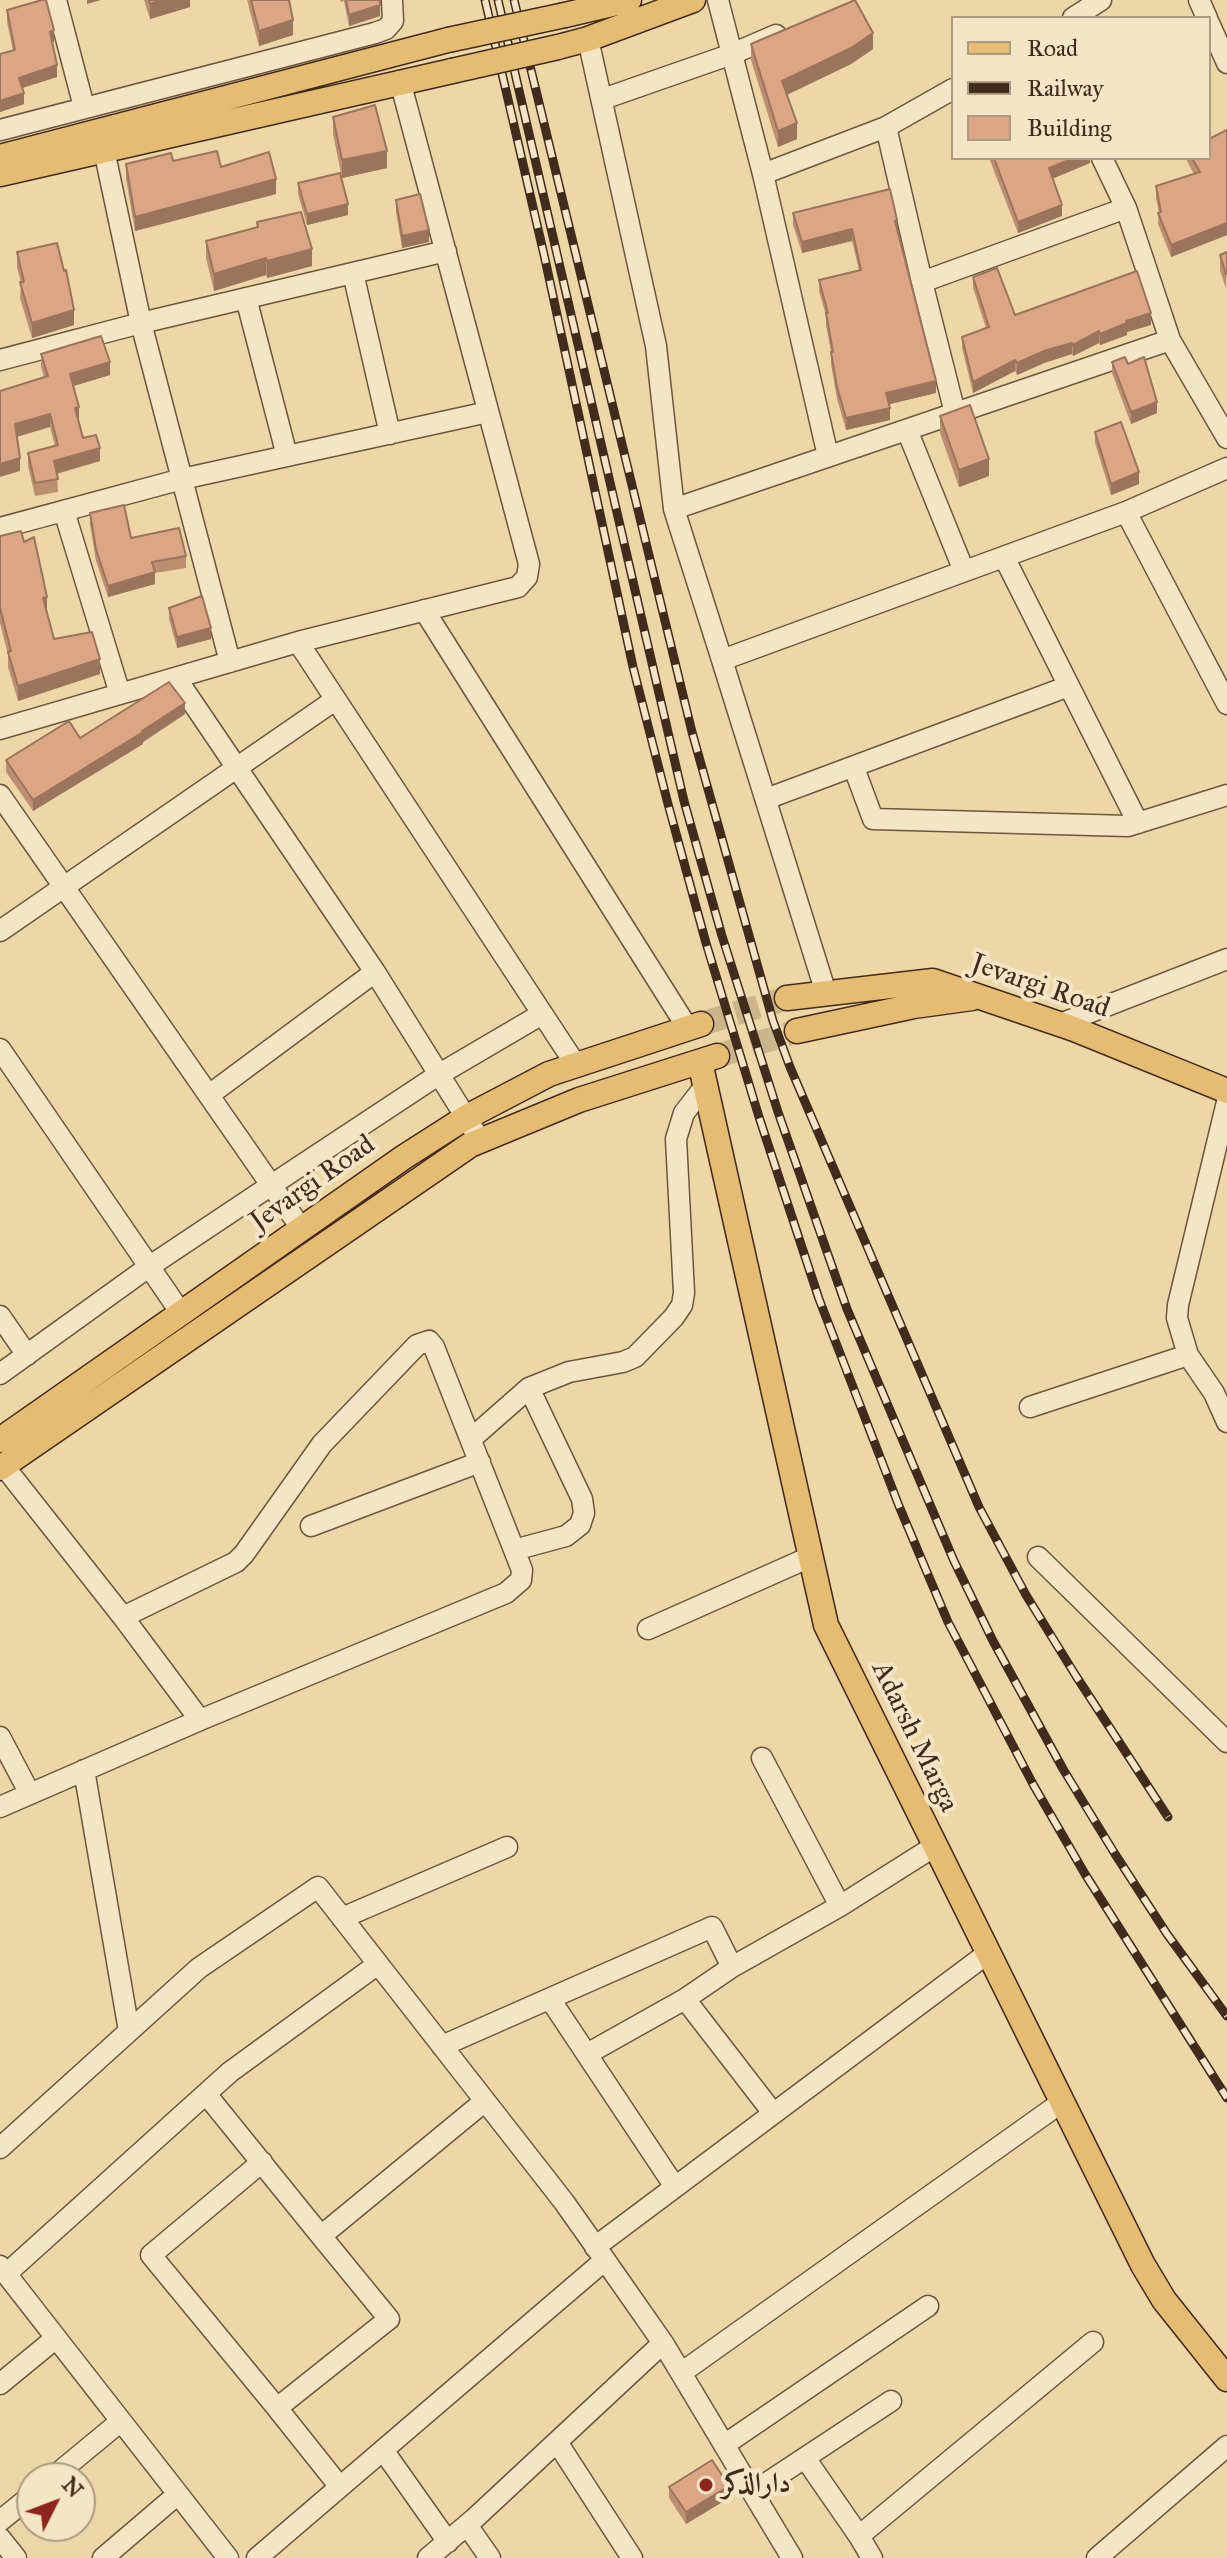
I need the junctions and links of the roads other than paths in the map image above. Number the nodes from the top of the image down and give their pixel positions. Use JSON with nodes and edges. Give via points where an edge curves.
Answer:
{"nodes":[{"id":1,"x":56,"y":0,"type":"edge"},
{"id":2,"x":392,"y":0,"type":"edge"},
{"id":3,"x":629,"y":0,"type":"edge"},
{"id":4,"x":693,"y":0,"type":"edge"},
{"id":5,"x":718,"y":0,"type":"edge"},
{"id":6,"x":1101,"y":0,"type":"edge"},
{"id":7,"x":1076,"y":16,"type":"edge"},
{"id":8,"x":1211,"y":27,"type":"edge"},
{"id":9,"x":790,"y":29,"type":"edge"},
{"id":10,"x":588,"y":39,"type":"junction"},
{"id":11,"x":732,"y":54,"type":"junction"},
{"id":12,"x":1227,"y":63,"type":"edge"},
{"id":13,"x":400,"y":81,"type":"junction"},
{"id":14,"x":951,"y":90,"type":"edge"},
{"id":15,"x":603,"y":99,"type":"junction"},
{"id":16,"x":84,"y":107,"type":"junction"},
{"id":17,"x":886,"y":127,"type":"junction"},
{"id":18,"x":0,"y":130,"type":"edge"},
{"id":19,"x":104,"y":150,"type":"junction"},
{"id":20,"x":0,"y":157,"type":"edge"},
{"id":21,"x":1103,"y":160,"type":"edge"},
{"id":22,"x":0,"y":174,"type":"edge"},
{"id":23,"x":763,"y":174,"type":"junction"},
{"id":24,"x":1126,"y":208,"type":"junction"},
{"id":25,"x":446,"y":251,"type":"junction"},
{"id":26,"x":353,"y":273,"type":"junction"},
{"id":27,"x":922,"y":282,"type":"junction"},
{"id":28,"x":246,"y":298,"type":"junction"},
{"id":29,"x":141,"y":323,"type":"junction"},
{"id":30,"x":1170,"y":340,"type":"junction"},
{"id":31,"x":0,"y":360,"type":"edge"},
{"id":32,"x":488,"y":412,"type":"junction"},
{"id":33,"x":955,"y":413,"type":"junction"},
{"id":34,"x":907,"y":430,"type":"junction"},
{"id":35,"x":390,"y":434,"type":"junction"},
{"id":36,"x":1227,"y":438,"type":"edge"},
{"id":37,"x":287,"y":456,"type":"junction"},
{"id":38,"x":828,"y":456,"type":"junction"},
{"id":39,"x":1227,"y":468,"type":"edge"},
{"id":40,"x":182,"y":479,"type":"junction"},
{"id":41,"x":674,"y":509,"type":"junction"},
{"id":42,"x":64,"y":511,"type":"junction"},
{"id":43,"x":1126,"y":512,"type":"junction"},
{"id":44,"x":0,"y":528,"type":"edge"},
{"id":45,"x":1004,"y":557,"type":"junction"},
{"id":46,"x":964,"y":571,"type":"junction"},
{"id":47,"x":424,"y":610,"type":"junction"},
{"id":48,"x":298,"y":642,"type":"junction"},
{"id":49,"x":722,"y":660,"type":"junction"},
{"id":50,"x":230,"y":662,"type":"junction"},
{"id":51,"x":176,"y":678,"type":"junction"},
{"id":52,"x":1069,"y":686,"type":"junction"},
{"id":53,"x":120,"y":694,"type":"junction"},
{"id":54,"x":335,"y":700,"type":"junction"},
{"id":55,"x":1227,"y":704,"type":"edge"},
{"id":56,"x":0,"y":729,"type":"edge"},
{"id":57,"x":237,"y":768,"type":"junction"},
{"id":58,"x":854,"y":768,"type":"junction"},
{"id":59,"x":0,"y":795,"type":"edge"},
{"id":60,"x":1227,"y":795,"type":"edge"},
{"id":61,"x":766,"y":799,"type":"junction"},
{"id":62,"x":1138,"y":823,"type":"junction"},
{"id":63,"x":63,"y":886,"type":"junction"},
{"id":64,"x":0,"y":931,"type":"edge"},
{"id":65,"x":1227,"y":959,"type":"edge"},
{"id":66,"x":375,"y":972,"type":"junction"},
{"id":67,"x":826,"y":993,"type":"junction"},
{"id":68,"x":787,"y":998,"type":"tunnel mouth"},
{"id":69,"x":978,"y":998,"type":"junction"},
{"id":70,"x":542,"y":1014,"type":"junction"},
{"id":71,"x":1060,"y":1024,"type":"junction"},
{"id":72,"x":694,"y":1025,"type":"joint"},
{"id":73,"x":797,"y":1031,"type":"tunnel mouth"},
{"id":74,"x":0,"y":1049,"type":"edge"},
{"id":75,"x":576,"y":1065,"type":"junction"},
{"id":76,"x":438,"y":1075,"type":"junction"},
{"id":77,"x":705,"y":1086,"type":"junction"},
{"id":78,"x":1227,"y":1091,"type":"edge"},
{"id":79,"x":209,"y":1095,"type":"junction"},
{"id":80,"x":1227,"y":1102,"type":"edge"},
{"id":81,"x":465,"y":1118,"type":"junction"},
{"id":82,"x":480,"y":1140,"type":"junction"},
{"id":83,"x":273,"y":1184,"type":"junction"},
{"id":84,"x":301,"y":1228,"type":"junction"},
{"id":85,"x":150,"y":1266,"type":"junction"},
{"id":86,"x":181,"y":1313,"type":"junction"},
{"id":87,"x":0,"y":1316,"type":"edge"},
{"id":88,"x":27,"y":1355,"type":"junction"},
{"id":89,"x":1188,"y":1355,"type":"junction"},
{"id":90,"x":0,"y":1374,"type":"edge"},
{"id":91,"x":529,"y":1388,"type":"junction"},
{"id":92,"x":1030,"y":1407,"type":"dead end"},
{"id":93,"x":1227,"y":1422,"type":"edge"},
{"id":94,"x":471,"y":1439,"type":"junction"},
{"id":95,"x":0,"y":1440,"type":"edge"},
{"id":96,"x":480,"y":1462,"type":"junction"},
{"id":97,"x":2,"y":1466,"type":"edge"},
{"id":98,"x":311,"y":1526,"type":"dead end"},
{"id":99,"x":514,"y":1550,"type":"junction"},
{"id":100,"x":810,"y":1557,"type":"junction"},
{"id":101,"x":1038,"y":1557,"type":"dead end"},
{"id":102,"x":123,"y":1617,"type":"junction"},
{"id":103,"x":648,"y":1629,"type":"dead end"},
{"id":104,"x":200,"y":1720,"type":"junction"},
{"id":105,"x":0,"y":1737,"type":"edge"},
{"id":106,"x":1227,"y":1742,"type":"edge"},
{"id":107,"x":762,"y":1758,"type":"dead end"},
{"id":108,"x":84,"y":1770,"type":"junction"},
{"id":109,"x":30,"y":1794,"type":"junction"},
{"id":110,"x":0,"y":1807,"type":"edge"},
{"id":111,"x":935,"y":1846,"type":"junction"},
{"id":112,"x":507,"y":1847,"type":"dead end"},
{"id":113,"x":840,"y":1906,"type":"junction"},
{"id":114,"x":342,"y":1918,"type":"junction"},
{"id":115,"x":988,"y":1953,"type":"junction"},
{"id":116,"x":378,"y":1964,"type":"junction"},
{"id":117,"x":732,"y":1967,"type":"junction"},
{"id":118,"x":550,"y":1999,"type":"junction"},
{"id":119,"x":685,"y":1999,"type":"junction"},
{"id":120,"x":129,"y":2031,"type":"junction"},
{"id":121,"x":442,"y":2046,"type":"junction"},
{"id":122,"x":587,"y":2054,"type":"junction"},
{"id":123,"x":206,"y":2094,"type":"junction"},
{"id":124,"x":485,"y":2101,"type":"junction"},
{"id":125,"x":1062,"y":2102,"type":"junction"},
{"id":126,"x":773,"y":2113,"type":"junction"},
{"id":127,"x":0,"y":2148,"type":"edge"},
{"id":128,"x":262,"y":2162,"type":"junction"},
{"id":129,"x":675,"y":2187,"type":"junction"},
{"id":130,"x":321,"y":2236,"type":"junction"},
{"id":131,"x":600,"y":2253,"type":"junction"},
{"id":132,"x":3,"y":2270,"type":"edge"},
{"id":133,"x":928,"y":2306,"type":"dead end"},
{"id":134,"x":56,"y":2338,"type":"junction"},
{"id":135,"x":1093,"y":2342,"type":"dead end"},
{"id":136,"x":663,"y":2343,"type":"junction"},
{"id":137,"x":681,"y":2373,"type":"junction"},
{"id":138,"x":1227,"y":2379,"type":"edge"},
{"id":139,"x":0,"y":2384,"type":"edge"},
{"id":140,"x":891,"y":2401,"type":"dead end"},
{"id":141,"x":277,"y":2408,"type":"junction"},
{"id":142,"x":121,"y":2421,"type":"junction"},
{"id":143,"x":557,"y":2442,"type":"junction"},
{"id":144,"x":724,"y":2445,"type":"junction"},
{"id":145,"x":1227,"y":2446,"type":"edge"},
{"id":146,"x":383,"y":2450,"type":"junction"},
{"id":147,"x":805,"y":2458,"type":"junction"},
{"id":148,"x":71,"y":2462,"type":"edge"},
{"id":149,"x":340,"y":2487,"type":"junction"},
{"id":150,"x":753,"y":2492,"type":"junction"},
{"id":151,"x":178,"y":2494,"type":"junction"},
{"id":152,"x":16,"y":2508,"type":"edge"},
{"id":153,"x":0,"y":2521,"type":"edge"},
{"id":154,"x":467,"y":2525,"type":"junction"},
{"id":155,"x":859,"y":2536,"type":"junction"},
{"id":156,"x":0,"y":2538,"type":"edge"},
{"id":157,"x":448,"y":2542,"type":"junction"},
{"id":158,"x":789,"y":2557,"type":"edge"},
{"id":159,"x":16,"y":2558,"type":"edge"},
{"id":160,"x":103,"y":2558,"type":"edge"},
{"id":161,"x":228,"y":2558,"type":"edge"},
{"id":162,"x":257,"y":2558,"type":"edge"},
{"id":163,"x":428,"y":2558,"type":"edge"},
{"id":164,"x":490,"y":2558,"type":"edge"},
{"id":165,"x":632,"y":2558,"type":"edge"},
{"id":166,"x":872,"y":2558,"type":"edge"},
{"id":167,"x":1097,"y":2558,"type":"edge"}],
"edges":[{"from":1,"to":16,"type":"street"},
{"from":2,"to":16,"type":"street","via":[[393,21],[375,33]]},
{"from":3,"to":20,"type":"main road","bridge":true,"via":[[448,40]]},
{"from":4,"to":10,"type":"main road"},
{"from":5,"to":11,"type":"street"},
{"from":6,"to":7,"type":"street"},
{"from":8,"to":12,"type":"street"},
{"from":9,"to":11,"type":"street"},
{"from":10,"to":13,"type":"main road","bridge":true},
{"from":10,"to":15,"type":"street"},
{"from":11,"to":15,"type":"street"},
{"from":11,"to":23,"type":"street"},
{"from":13,"to":19,"type":"main road"},
{"from":13,"to":25,"type":"street"},
{"from":14,"to":17,"type":"street"},
{"from":15,"to":41,"type":"street","via":[[656,346]]},
{"from":16,"to":18,"type":"street"},
{"from":17,"to":23,"type":"street"},
{"from":17,"to":27,"type":"street"},
{"from":19,"to":22,"type":"main road"},
{"from":19,"to":29,"type":"street"},
{"from":21,"to":24,"type":"street"},
{"from":23,"to":38,"type":"street"},
{"from":24,"to":27,"type":"street"},
{"from":24,"to":30,"type":"street"},
{"from":25,"to":26,"type":"street"},
{"from":25,"to":32,"type":"street"},
{"from":26,"to":28,"type":"street"},
{"from":26,"to":35,"type":"street"},
{"from":27,"to":33,"type":"street"},
{"from":28,"to":29,"type":"street"},
{"from":28,"to":37,"type":"street"},
{"from":29,"to":31,"type":"street"},
{"from":29,"to":40,"type":"street"},
{"from":30,"to":33,"type":"street"},
{"from":30,"to":36,"type":"street"},
{"from":32,"to":35,"type":"street"},
{"from":32,"to":47,"type":"street","via":[[529,564],[527,577],[518,587]]},
{"from":33,"to":34,"type":"street"},
{"from":34,"to":38,"type":"street"},
{"from":34,"to":46,"type":"street"},
{"from":35,"to":37,"type":"street"},
{"from":37,"to":40,"type":"street"},
{"from":38,"to":41,"type":"street"},
{"from":39,"to":43,"type":"street"},
{"from":40,"to":42,"type":"street"},
{"from":40,"to":50,"type":"street"},
{"from":41,"to":49,"type":"street"},
{"from":42,"to":44,"type":"street"},
{"from":42,"to":53,"type":"street"},
{"from":43,"to":45,"type":"street"},
{"from":43,"to":55,"type":"street"},
{"from":45,"to":46,"type":"street"},
{"from":45,"to":52,"type":"street"},
{"from":46,"to":49,"type":"street"},
{"from":47,"to":48,"type":"street"},
{"from":47,"to":72,"type":"street"},
{"from":48,"to":50,"type":"street"},
{"from":48,"to":54,"type":"street"},
{"from":49,"to":61,"type":"street"},
{"from":50,"to":51,"type":"street"},
{"from":51,"to":53,"type":"street"},
{"from":51,"to":57,"type":"street"},
{"from":52,"to":58,"type":"street"},
{"from":52,"to":62,"type":"street"},
{"from":53,"to":56,"type":"street"},
{"from":54,"to":57,"type":"street"},
{"from":54,"to":70,"type":"street"},
{"from":57,"to":63,"type":"street"},
{"from":57,"to":66,"type":"street"},
{"from":58,"to":61,"type":"street"},
{"from":58,"to":62,"type":"street","via":[[873,819]]},
{"from":59,"to":63,"type":"street"},
{"from":60,"to":62,"type":"street"},
{"from":61,"to":67,"type":"street"},
{"from":63,"to":64,"type":"street"},
{"from":63,"to":79,"type":"street"},
{"from":65,"to":71,"type":"street"},
{"from":66,"to":76,"type":"street"},
{"from":66,"to":79,"type":"street"},
{"from":67,"to":68,"type":"main road","name":"Jevargi Road"},
{"from":67,"to":69,"type":"main road","name":"Jevargi Road","via":[[933,981]]},
{"from":69,"to":71,"type":"main road","name":"Jevargi Road"},
{"from":69,"to":73,"type":"main road"},
{"from":70,"to":75,"type":"street"},
{"from":70,"to":76,"type":"street"},
{"from":71,"to":78,"type":"main road","name":"Jevargi Road"},
{"from":72,"to":75,"type":"main road","name":"Jevargi Road"},
{"from":74,"to":85,"type":"street"},
{"from":75,"to":81,"type":"main road","name":"Jevargi Road","via":[[512,1091]]},
{"from":76,"to":81,"type":"street"},
{"from":76,"to":83,"type":"street"},
{"from":77,"to":82,"type":"main road","name":"Adarsh Marga","via":[[708,1059],[579,1100]]},
{"from":77,"to":91,"type":"street","via":[[684,1113],[676,1139],[682,1305],[635,1357],[569,1372]]},
{"from":77,"to":100,"type":"main road","name":"Adarsh Marga"},
{"from":79,"to":83,"type":"street"},
{"from":80,"to":89,"type":"street","via":[[1178,1305]]},
{"from":81,"to":82,"type":"street"},
{"from":81,"to":84,"type":"main road","name":"Jevargi Road"},
{"from":82,"to":97,"type":"main road"},
{"from":83,"to":84,"type":"street"},
{"from":83,"to":85,"type":"street"},
{"from":84,"to":86,"type":"main road","name":"Jevargi Road"},
{"from":85,"to":86,"type":"street"},
{"from":85,"to":88,"type":"street"},
{"from":86,"to":95,"type":"main road","name":"Jevargi Road"},
{"from":87,"to":88,"type":"street"},
{"from":88,"to":90,"type":"street"},
{"from":89,"to":92,"type":"street"},
{"from":89,"to":93,"type":"street"},
{"from":91,"to":94,"type":"street"},
{"from":91,"to":99,"type":"street","via":[[584,1513],[580,1525],[566,1536]]},
{"from":94,"to":96,"type":"street"},
{"from":94,"to":102,"type":"street","via":[[438,1352],[424,1341],[322,1444],[236,1562]]},
{"from":96,"to":98,"type":"street"},
{"from":96,"to":99,"type":"street"},
{"from":97,"to":102,"type":"street"},
{"from":99,"to":104,"type":"street","via":[[521,1580],[506,1593]]},
{"from":100,"to":103,"type":"street"},
{"from":100,"to":111,"type":"main road","name":"Adarsh Marga","via":[[826,1625]]},
{"from":101,"to":106,"type":"street"},
{"from":102,"to":104,"type":"street"},
{"from":104,"to":108,"type":"street"},
{"from":105,"to":109,"type":"street"},
{"from":107,"to":113,"type":"street"},
{"from":108,"to":109,"type":"street"},
{"from":108,"to":120,"type":"street"},
{"from":109,"to":110,"type":"street"},
{"from":111,"to":113,"type":"street"},
{"from":111,"to":115,"type":"main road","name":"Adarsh Marga"},
{"from":112,"to":114,"type":"street"},
{"from":113,"to":117,"type":"street"},
{"from":114,"to":116,"type":"street"},
{"from":114,"to":120,"type":"street","via":[[318,1887],[199,1968]]},
{"from":115,"to":125,"type":"main road","name":"Adarsh Marga"},
{"from":115,"to":126,"type":"street"},
{"from":116,"to":121,"type":"street"},
{"from":116,"to":123,"type":"street"},
{"from":117,"to":118,"type":"street","via":[[712,1927]]},
{"from":117,"to":119,"type":"street"},
{"from":118,"to":121,"type":"street"},
{"from":118,"to":122,"type":"street"},
{"from":119,"to":122,"type":"street"},
{"from":119,"to":126,"type":"street"},
{"from":120,"to":127,"type":"street"},
{"from":121,"to":124,"type":"street"},
{"from":122,"to":129,"type":"street"},
{"from":123,"to":128,"type":"street"},
{"from":123,"to":132,"type":"street"},
{"from":124,"to":130,"type":"street"},
{"from":124,"to":131,"type":"street"},
{"from":125,"to":137,"type":"street"},
{"from":125,"to":138,"type":"main road","name":"Adarsh Marga","via":[[1143,2265]]},
{"from":126,"to":129,"type":"street"},
{"from":128,"to":130,"type":"street"},
{"from":128,"to":141,"type":"street","via":[[151,2255]]},
{"from":129,"to":131,"type":"street"},
{"from":130,"to":141,"type":"street","via":[[389,2319]]},
{"from":131,"to":136,"type":"street"},
{"from":131,"to":146,"type":"street"},
{"from":132,"to":134,"type":"street"},
{"from":133,"to":144,"type":"street"},
{"from":134,"to":139,"type":"street"},
{"from":134,"to":142,"type":"street"},
{"from":135,"to":155,"type":"street"},
{"from":136,"to":137,"type":"street"},
{"from":136,"to":143,"type":"street"},
{"from":137,"to":144,"type":"street"},
{"from":140,"to":147,"type":"street"},
{"from":141,"to":149,"type":"street"},
{"from":142,"to":148,"type":"street"},
{"from":142,"to":151,"type":"street"},
{"from":143,"to":154,"type":"street"},
{"from":143,"to":165,"type":"street"},
{"from":144,"to":150,"type":"street"},
{"from":145,"to":167,"type":"street"},
{"from":146,"to":149,"type":"street"},
{"from":146,"to":157,"type":"street"},
{"from":147,"to":150,"type":"street"},
{"from":147,"to":155,"type":"street"},
{"from":149,"to":162,"type":"street"},
{"from":150,"to":158,"type":"street"},
{"from":151,"to":160,"type":"street"},
{"from":151,"to":161,"type":"street"},
{"from":152,"to":153,"type":"street"},
{"from":154,"to":157,"type":"street"},
{"from":154,"to":164,"type":"street"},
{"from":155,"to":166,"type":"street"},
{"from":156,"to":159,"type":"street"},
{"from":157,"to":163,"type":"street"}]}
